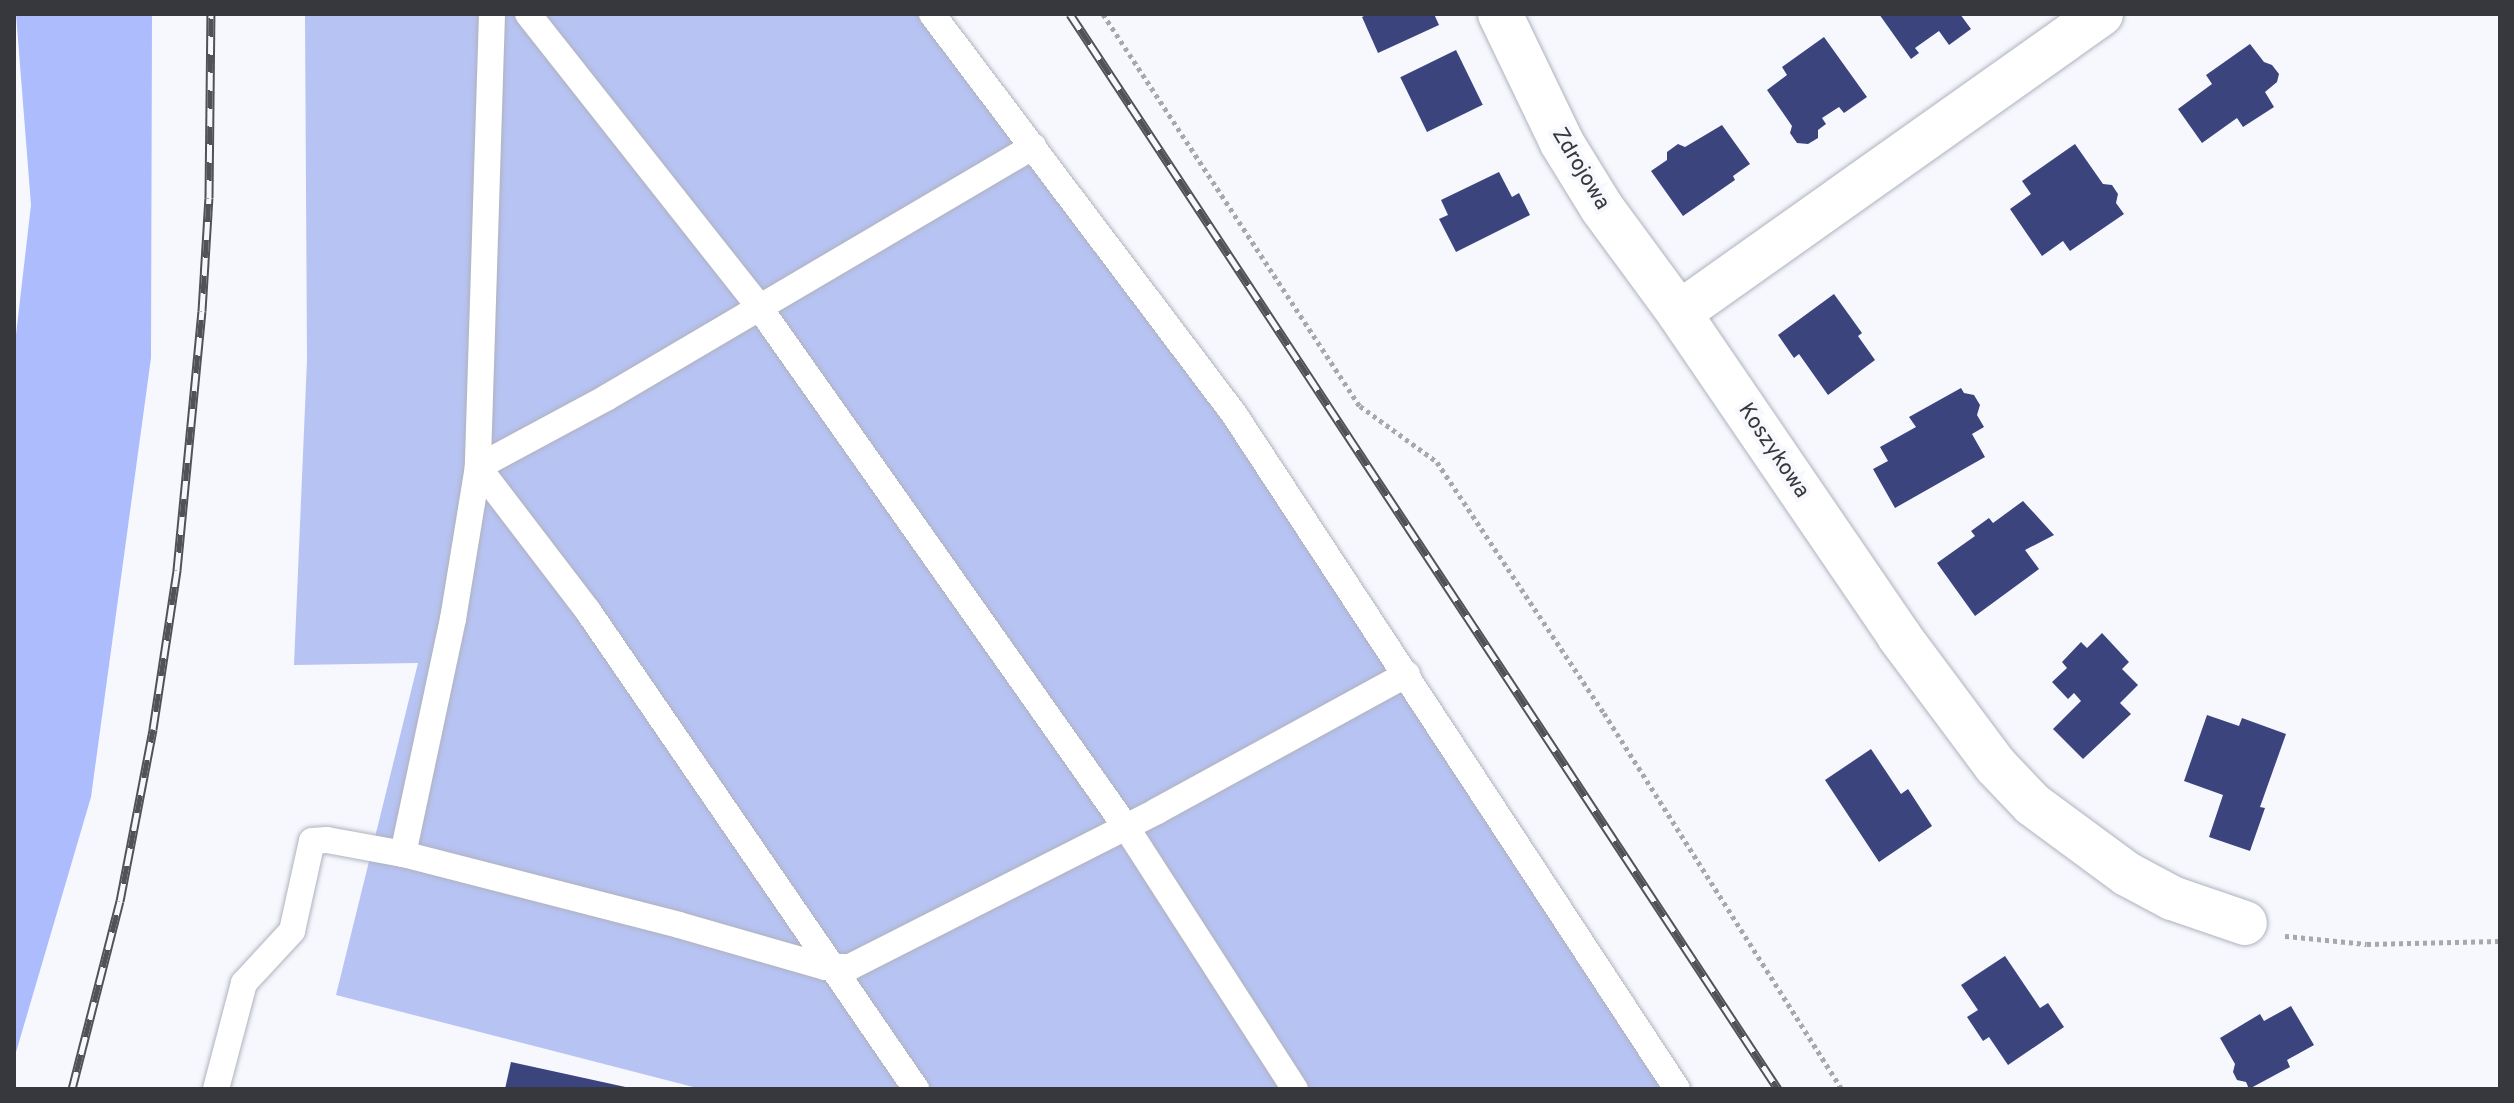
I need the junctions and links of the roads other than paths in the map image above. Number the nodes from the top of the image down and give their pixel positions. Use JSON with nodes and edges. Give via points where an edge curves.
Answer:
{"nodes":[{"id":1,"x":492,"y":14,"type":"edge"},
{"id":2,"x":528,"y":14,"type":"edge"},
{"id":3,"x":932,"y":14,"type":"edge"},
{"id":4,"x":1500,"y":14,"type":"edge"},
{"id":5,"x":2101,"y":14,"type":"edge"},
{"id":6,"x":1033,"y":146,"type":"junction"},
{"id":7,"x":759,"y":307,"type":"junction"},
{"id":8,"x":1679,"y":313,"type":"junction"},
{"id":9,"x":478,"y":467,"type":"junction"},
{"id":10,"x":1407,"y":674,"type":"junction"},
{"id":11,"x":1126,"y":827,"type":"junction"},
{"id":12,"x":403,"y":854,"type":"junction"},
{"id":13,"x":2245,"y":923,"type":"road end"},
{"id":14,"x":834,"y":967,"type":"junction"},
{"id":15,"x":216,"y":1089,"type":"edge"},
{"id":16,"x":916,"y":1089,"type":"edge"},
{"id":17,"x":1295,"y":1089,"type":"edge"},
{"id":18,"x":1677,"y":1089,"type":"edge"}],
"edges":[{"from":1,"to":9,"type":"lane"},
{"from":2,"to":7,"type":"lane"},
{"from":3,"to":6,"type":"lane"},
{"from":4,"to":8,"type":"street","name":"Zdrojowa","via":[[1562,143]]},
{"from":5,"to":8,"type":"street"},
{"from":6,"to":7,"type":"lane"},
{"from":6,"to":10,"type":"lane","via":[[1234,414]]},
{"from":7,"to":9,"type":"lane"},
{"from":7,"to":11,"type":"lane"},
{"from":8,"to":13,"type":"street","name":"Koszykowa","via":[[1899,636],[2014,785],[2066,832],[2127,874],[2172,898]]},
{"from":9,"to":12,"type":"lane","via":[[453,619]]},
{"from":9,"to":14,"type":"lane","via":[[588,611]]},
{"from":10,"to":11,"type":"lane"},
{"from":10,"to":18,"type":"lane"},
{"from":11,"to":14,"type":"lane","via":[[850,967]]},
{"from":11,"to":17,"type":"lane"},
{"from":12,"to":14,"type":"lane"},
{"from":12,"to":15,"type":"lane","via":[[312,841],[292,931],[244,983]]},
{"from":14,"to":16,"type":"lane"}]}
